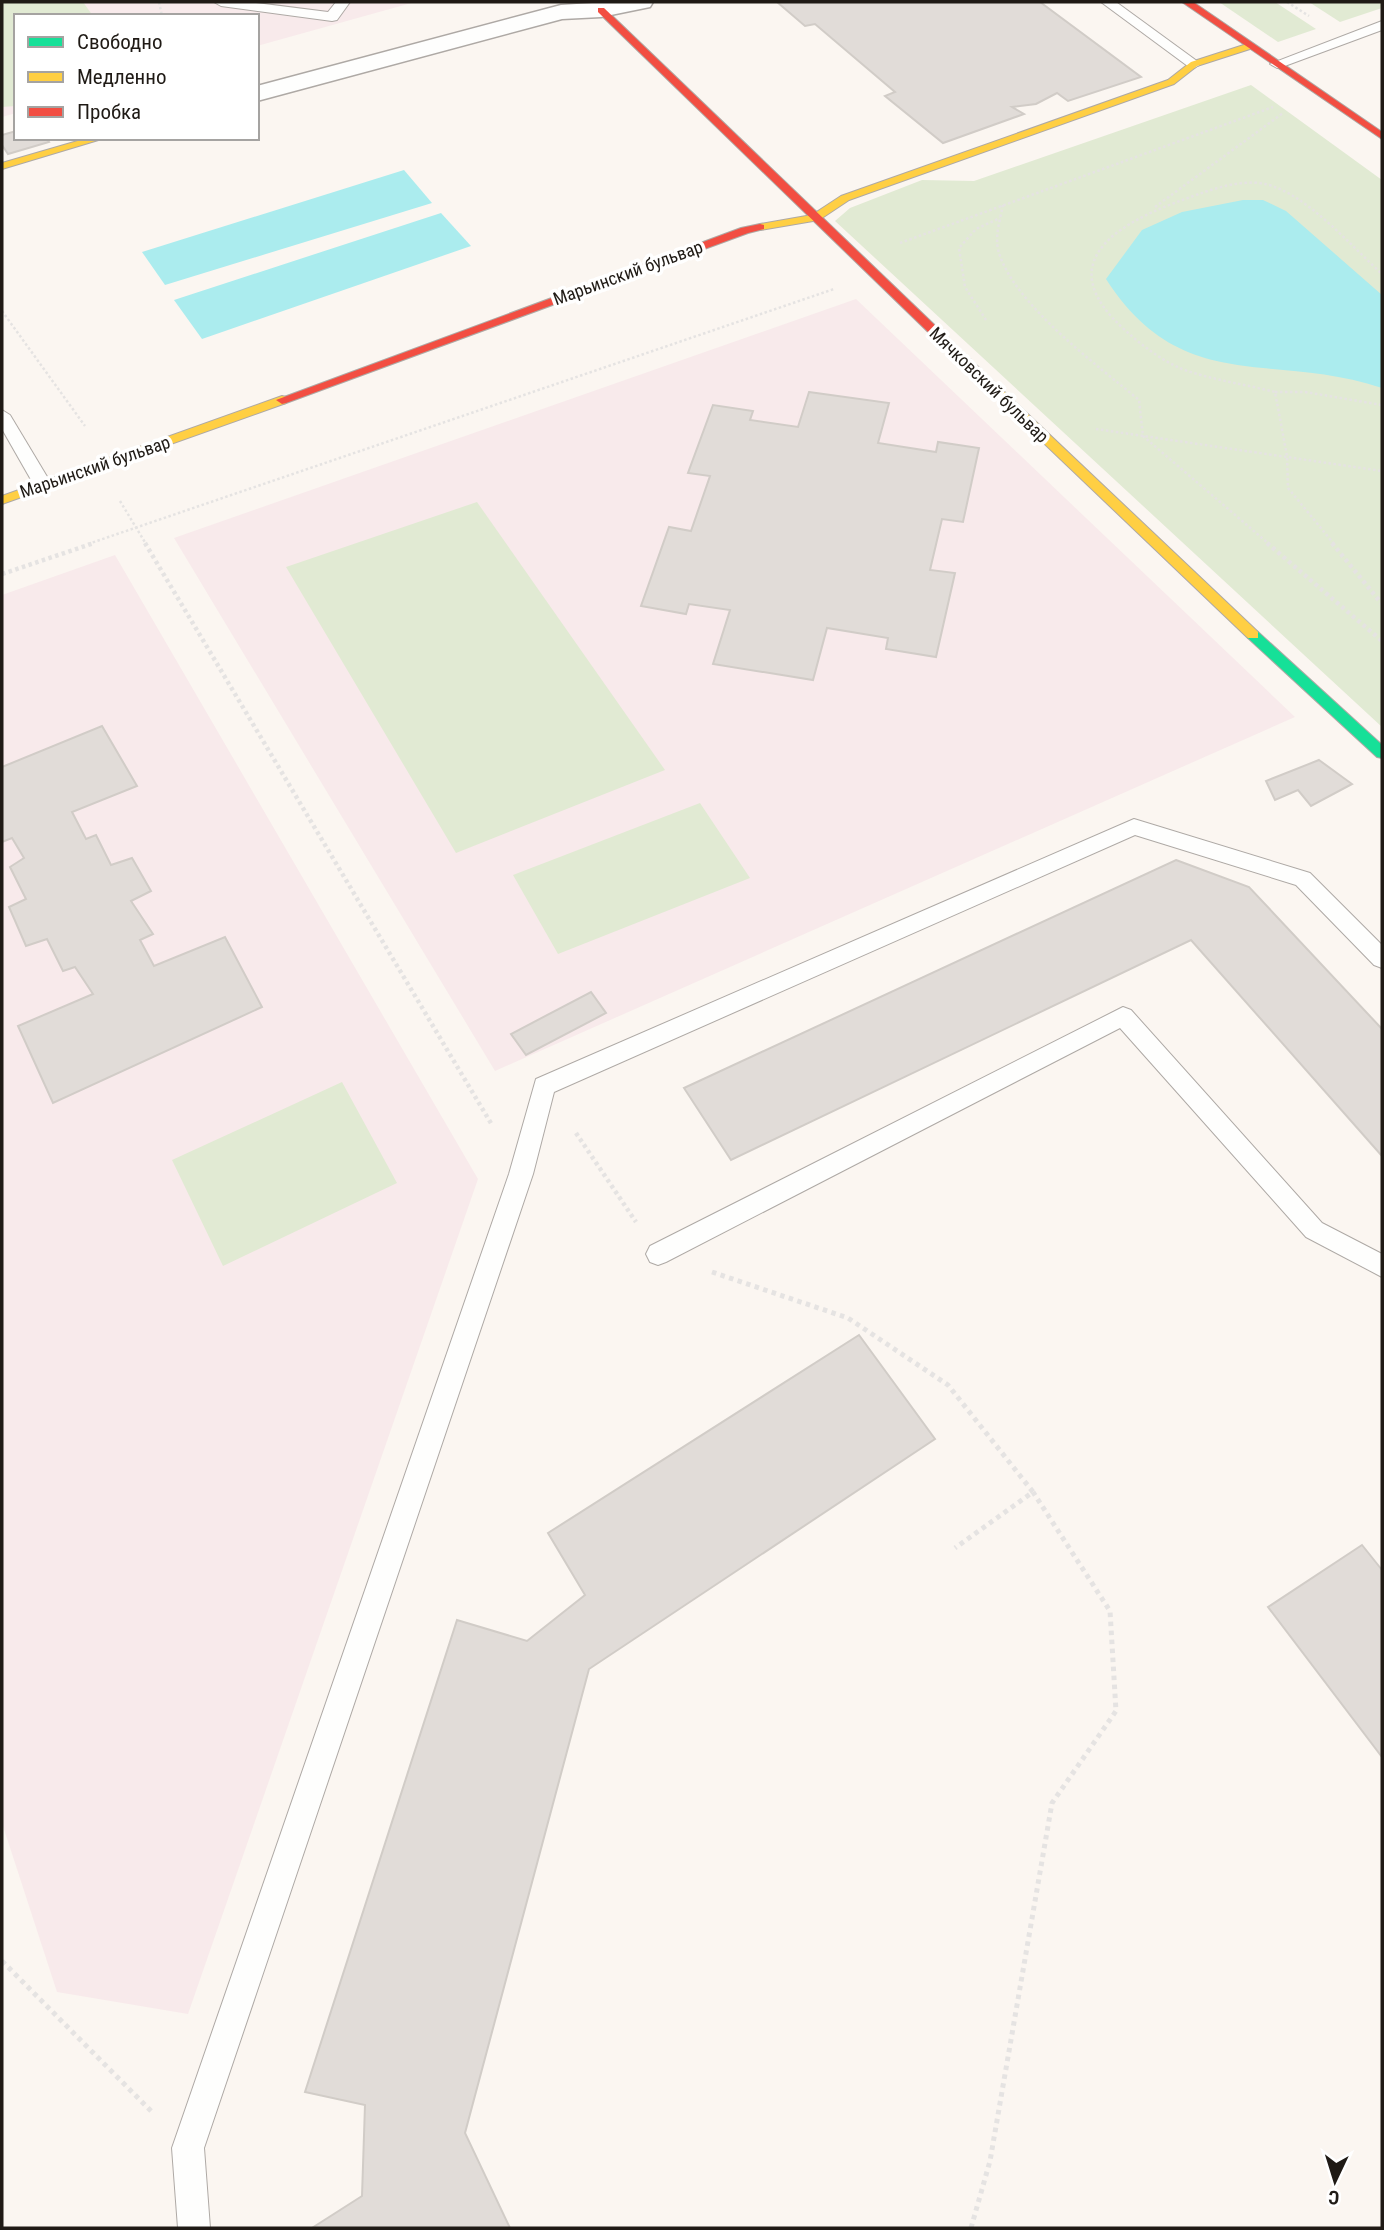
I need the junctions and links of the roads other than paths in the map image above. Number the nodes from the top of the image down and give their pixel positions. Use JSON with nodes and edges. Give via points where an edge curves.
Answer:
{"nodes":[{"id":1,"x":221,"y":2,"type":"edge"},
{"id":2,"x":343,"y":2,"type":"edge"},
{"id":3,"x":1108,"y":2,"type":"edge"},
{"id":4,"x":1187,"y":2,"type":"edge"},
{"id":5,"x":633,"y":3,"type":"edge"},
{"id":6,"x":601,"y":10,"type":"junction"},
{"id":7,"x":1382,"y":25,"type":"edge"},
{"id":8,"x":1250,"y":46,"type":"junction"},
{"id":9,"x":1194,"y":64,"type":"junction"},
{"id":10,"x":1277,"y":64,"type":"junction"},
{"id":11,"x":259,"y":93,"type":"edge"},
{"id":12,"x":1382,"y":136,"type":"edge"},
{"id":13,"x":93,"y":140,"type":"edge"},
{"id":14,"x":2,"y":166,"type":"edge"},
{"id":15,"x":814,"y":218,"type":"junction"},
{"id":16,"x":2,"y":415,"type":"edge"},
{"id":17,"x":43,"y":485,"type":"junction"},
{"id":18,"x":2,"y":500,"type":"edge"},
{"id":19,"x":1382,"y":753,"type":"edge"},
{"id":20,"x":1382,"y":960,"type":"edge"},
{"id":21,"x":658,"y":1254,"type":"road end"},
{"id":22,"x":1382,"y":1266,"type":"edge"},
{"id":23,"x":194,"y":2228,"type":"edge"}],
"edges":[{"from":1,"to":2,"type":"lane","via":[[332,17]]},
{"from":3,"to":9,"type":"lane"},
{"from":4,"to":8,"type":"street"},
{"from":5,"to":6,"type":"street"},
{"from":6,"to":11,"type":"street","via":[[562,12]]},
{"from":6,"to":15,"type":"street","name":"Мячковский бульвар","via":[[799,198]]},
{"from":7,"to":10,"type":"lane"},
{"from":8,"to":9,"type":"street","name":"Марьинский бульвар"},
{"from":8,"to":10,"type":"street"},
{"from":9,"to":15,"type":"street","name":"Марьинский бульвар","via":[[1171,82],[845,198]]},
{"from":10,"to":12,"type":"street"},
{"from":13,"to":14,"type":"street"},
{"from":15,"to":17,"type":"street","name":"Марьинский бульвар","via":[[745,230]]},
{"from":15,"to":19,"type":"street","name":"Мячковский бульвар","via":[[1173,561]]},
{"from":16,"to":17,"type":"lane"},
{"from":17,"to":18,"type":"street","name":"Марьинский бульвар"},
{"from":20,"to":23,"type":"lane","via":[[1303,879],[1134,827],[544,1086],[522,1174],[188,2148]]},
{"from":21,"to":22,"type":"lane","via":[[1123,1016],[1314,1230]]}]}
